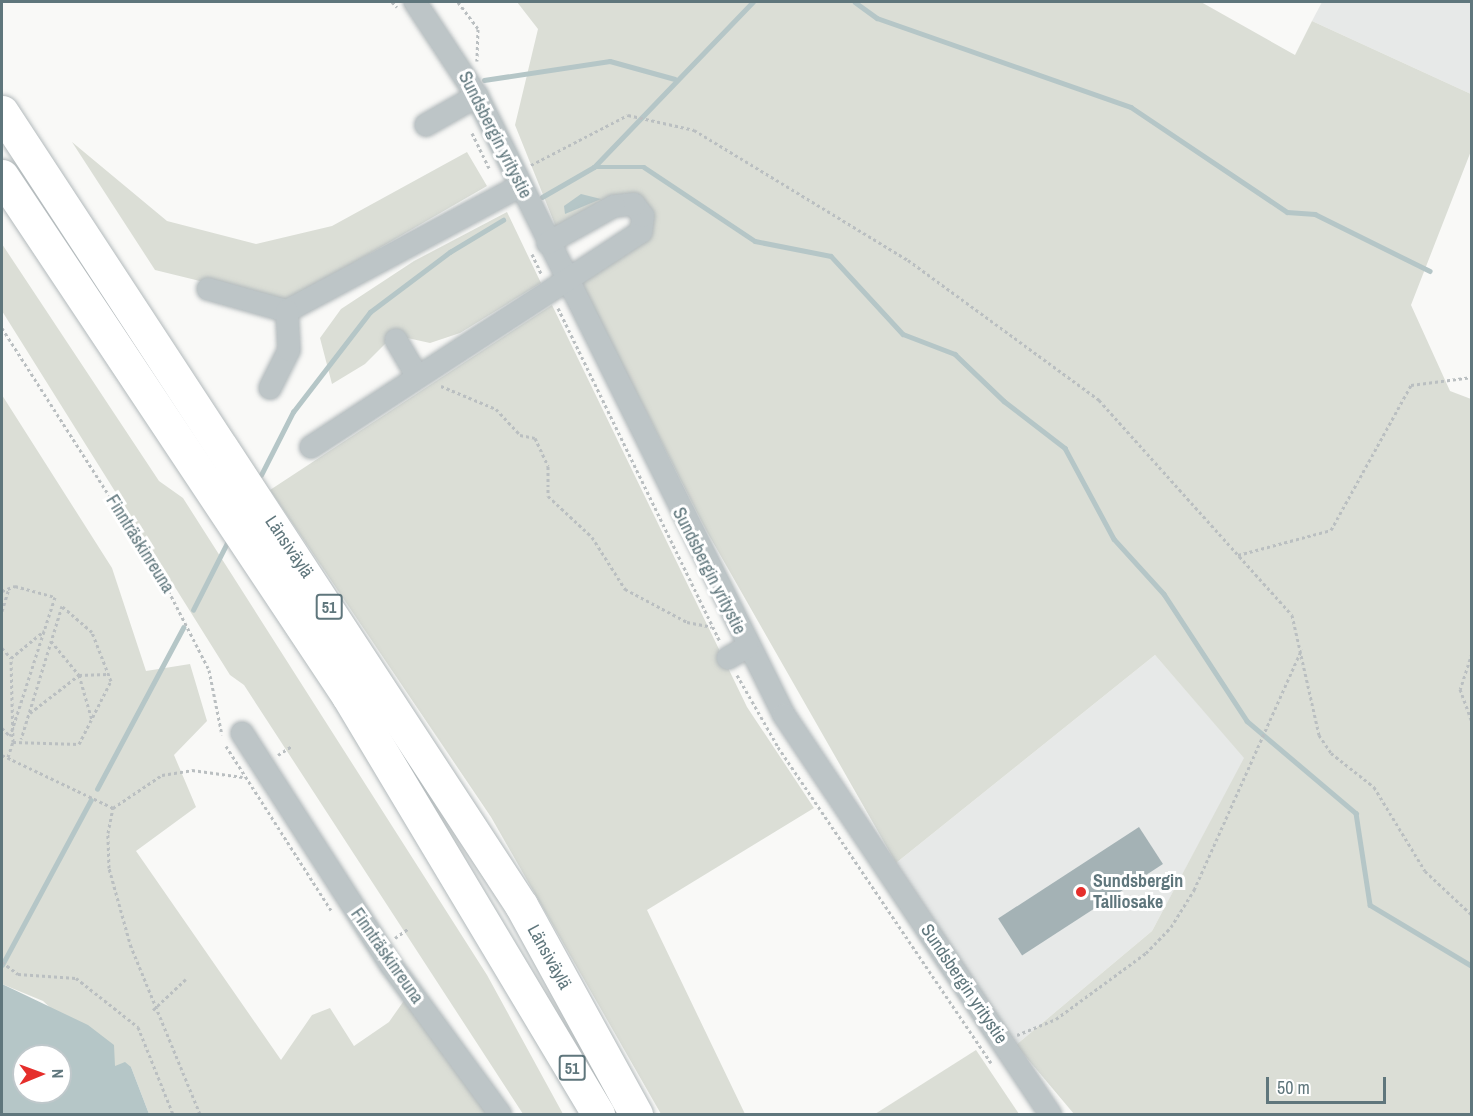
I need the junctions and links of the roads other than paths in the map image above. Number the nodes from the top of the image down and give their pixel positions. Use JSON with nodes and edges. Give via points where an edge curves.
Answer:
{"nodes":[{"id":1,"x":415,"y":2,"type":"edge"},
{"id":2,"x":477,"y":96,"type":"junction"},
{"id":3,"x":2,"y":112,"type":"edge"},
{"id":4,"x":426,"y":125,"type":"dead end"},
{"id":5,"x":2,"y":177,"type":"edge"},
{"id":6,"x":518,"y":180,"type":"junction"},
{"id":7,"x":548,"y":243,"type":"junction"},
{"id":8,"x":566,"y":280,"type":"junction"},
{"id":9,"x":208,"y":289,"type":"dead end"},
{"id":10,"x":287,"y":311,"type":"junction"},
{"id":11,"x":396,"y":340,"type":"dead end"},
{"id":12,"x":417,"y":376,"type":"junction"},
{"id":13,"x":270,"y":388,"type":"dead end"},
{"id":14,"x":311,"y":447,"type":"dead end"},
{"id":15,"x":242,"y":733,"type":"dead end"},
{"id":16,"x":500,"y":1114,"type":"edge"},
{"id":17,"x":598,"y":1114,"type":"edge"},
{"id":18,"x":636,"y":1114,"type":"edge"},
{"id":19,"x":1050,"y":1114,"type":"edge"}],
"edges":[{"from":1,"to":2,"type":"street","name":"Sundsbergin yritystie"},
{"from":2,"to":4,"type":"street"},
{"from":2,"to":6,"type":"street","name":"Sundsbergin yritystie"},
{"from":3,"to":18,"type":"highway","name":"Länsiväylä","number":"51","via":[[521,905]]},
{"from":5,"to":17,"type":"highway","name":"Länsiväylä","number":"51","via":[[348,696]]},
{"from":6,"to":7,"type":"street","name":"Sundsbergin yritystie"},
{"from":6,"to":10,"type":"street"},
{"from":7,"to":8,"type":"street","name":"Sundsbergin yritystie"},
{"from":7,"to":8,"type":"street","via":[[614,206],[633,204],[643,216],[641,232]]},
{"from":8,"to":12,"type":"street"},
{"from":8,"to":19,"type":"street","name":"Sundsbergin yritystie","via":[[737,652],[790,724]]},
{"from":9,"to":10,"type":"street"},
{"from":10,"to":13,"type":"street","via":[[289,350]]},
{"from":11,"to":12,"type":"street"},
{"from":12,"to":14,"type":"street"},
{"from":15,"to":16,"type":"street","name":"Finnträskinreuna","via":[[391,965]]}]}
